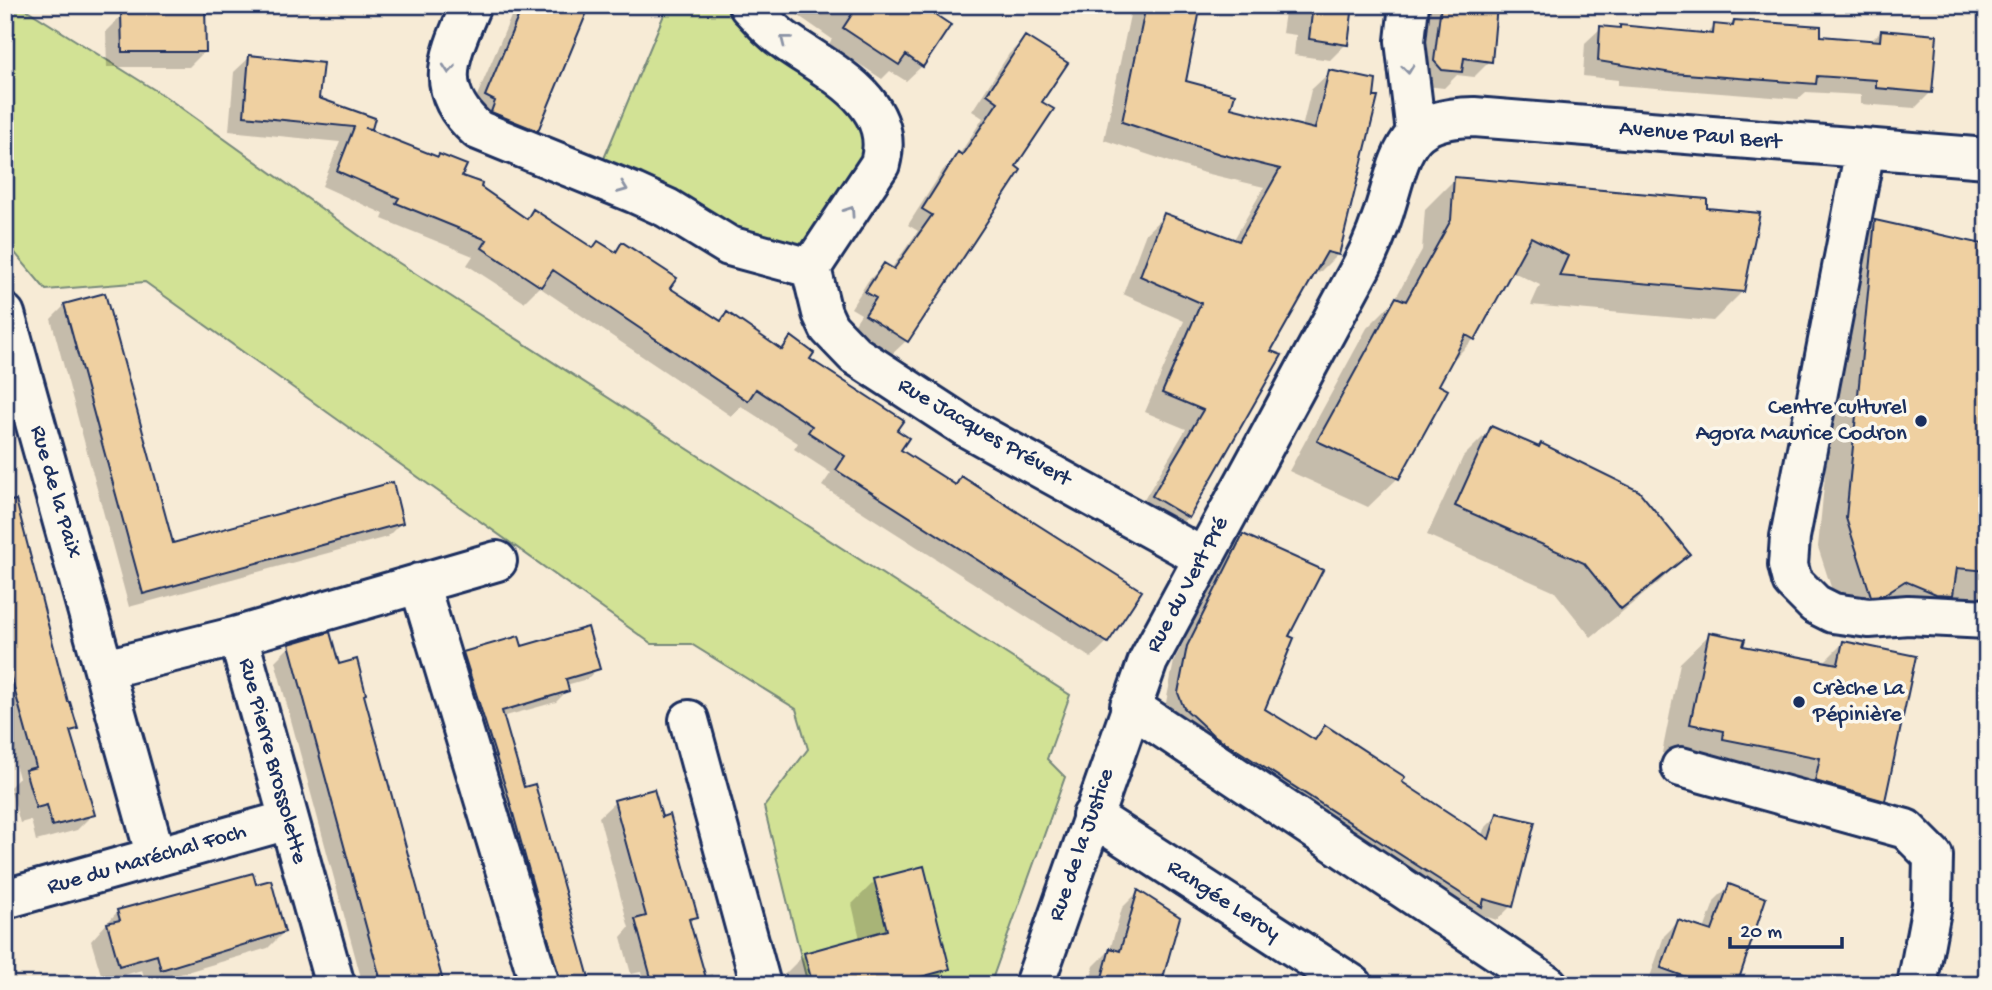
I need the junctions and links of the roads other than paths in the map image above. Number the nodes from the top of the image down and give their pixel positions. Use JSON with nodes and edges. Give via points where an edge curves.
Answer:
{"nodes":[{"id":1,"x":471,"y":5,"type":"edge"},
{"id":2,"x":748,"y":5,"type":"edge"},
{"id":3,"x":1409,"y":5,"type":"edge"},
{"id":4,"x":1416,"y":133,"type":"junction"},
{"id":5,"x":1865,"y":149,"type":"junction"},
{"id":6,"x":1987,"y":158,"type":"edge"},
{"id":7,"x":811,"y":268,"type":"junction"},
{"id":8,"x":5,"y":314,"type":"edge"},
{"id":9,"x":1202,"y":557,"type":"junction"},
{"id":10,"x":497,"y":561,"type":"dead end"},
{"id":11,"x":419,"y":583,"type":"junction"},
{"id":12,"x":1987,"y":619,"type":"edge"},
{"id":13,"x":238,"y":636,"type":"junction"},
{"id":14,"x":105,"y":669,"type":"junction"},
{"id":15,"x":1130,"y":706,"type":"junction"},
{"id":16,"x":689,"y":720,"type":"dead end"},
{"id":17,"x":1681,"y":767,"type":"dead end"},
{"id":18,"x":1093,"y":816,"type":"junction"},
{"id":19,"x":288,"y":820,"type":"junction"},
{"id":20,"x":156,"y":857,"type":"junction"},
{"id":21,"x":5,"y":899,"type":"edge"},
{"id":22,"x":335,"y":985,"type":"edge"},
{"id":23,"x":540,"y":985,"type":"edge"},
{"id":24,"x":761,"y":985,"type":"edge"},
{"id":25,"x":1034,"y":985,"type":"edge"},
{"id":26,"x":1353,"y":985,"type":"edge"},
{"id":27,"x":1548,"y":985,"type":"edge"},
{"id":28,"x":1917,"y":985,"type":"edge"}],
"edges":[{"from":1,"to":7,"type":"street","one_way":true,"via":[[451,54],[448,86],[465,118],[478,130],[645,198],[729,246]]},
{"from":7,"to":2,"type":"street","one_way":true,"via":[[880,164],[884,128],[861,96],[784,41]]},
{"from":3,"to":4,"type":"street","one_way":true,"via":[[1405,41]]},
{"from":4,"to":5,"type":"street","name":"Avenue Paul Bert","via":[[1435,121],[1474,117]]},
{"from":4,"to":9,"type":"street","name":"Rue du Vert Pré","via":[[1399,159],[1384,213],[1361,267]]},
{"from":5,"to":6,"type":"street","name":"Avenue Paul Bert"},
{"from":5,"to":12,"type":"street","via":[[1790,537],[1792,581],[1815,604],[1853,617]]},
{"from":7,"to":9,"type":"street","name":"Rue Jacques Prévert","via":[[829,328],[855,355],[964,426]]},
{"from":8,"to":14,"type":"street","name":"Rue de la Paix"},
{"from":9,"to":15,"type":"street","name":"Rue du Vert Pré"},
{"from":10,"to":11,"type":"street","name":"Rue Pierre Brossolette"},
{"from":11,"to":13,"type":"street","name":"Rue Pierre Brossolette"},
{"from":11,"to":23,"type":"street"},
{"from":13,"to":14,"type":"street"},
{"from":13,"to":19,"type":"street","name":"Rue Pierre Brossolette"},
{"from":14,"to":20,"type":"street","name":"Rue de la Paix"},
{"from":15,"to":18,"type":"street","name":"Rue de la Justice"},
{"from":15,"to":27,"type":"street"},
{"from":16,"to":24,"type":"street"},
{"from":17,"to":28,"type":"street","via":[[1906,829],[1933,856],[1932,905]]},
{"from":18,"to":25,"type":"street","name":"Rue de la Justice"},
{"from":18,"to":26,"type":"street","name":"Rangée Leroy"},
{"from":19,"to":20,"type":"street","name":"Rue du Maréchal Foch"},
{"from":19,"to":22,"type":"street","name":"Rue Pierre Brossolette"},
{"from":20,"to":21,"type":"street","name":"Rue du Maréchal Foch"}]}
